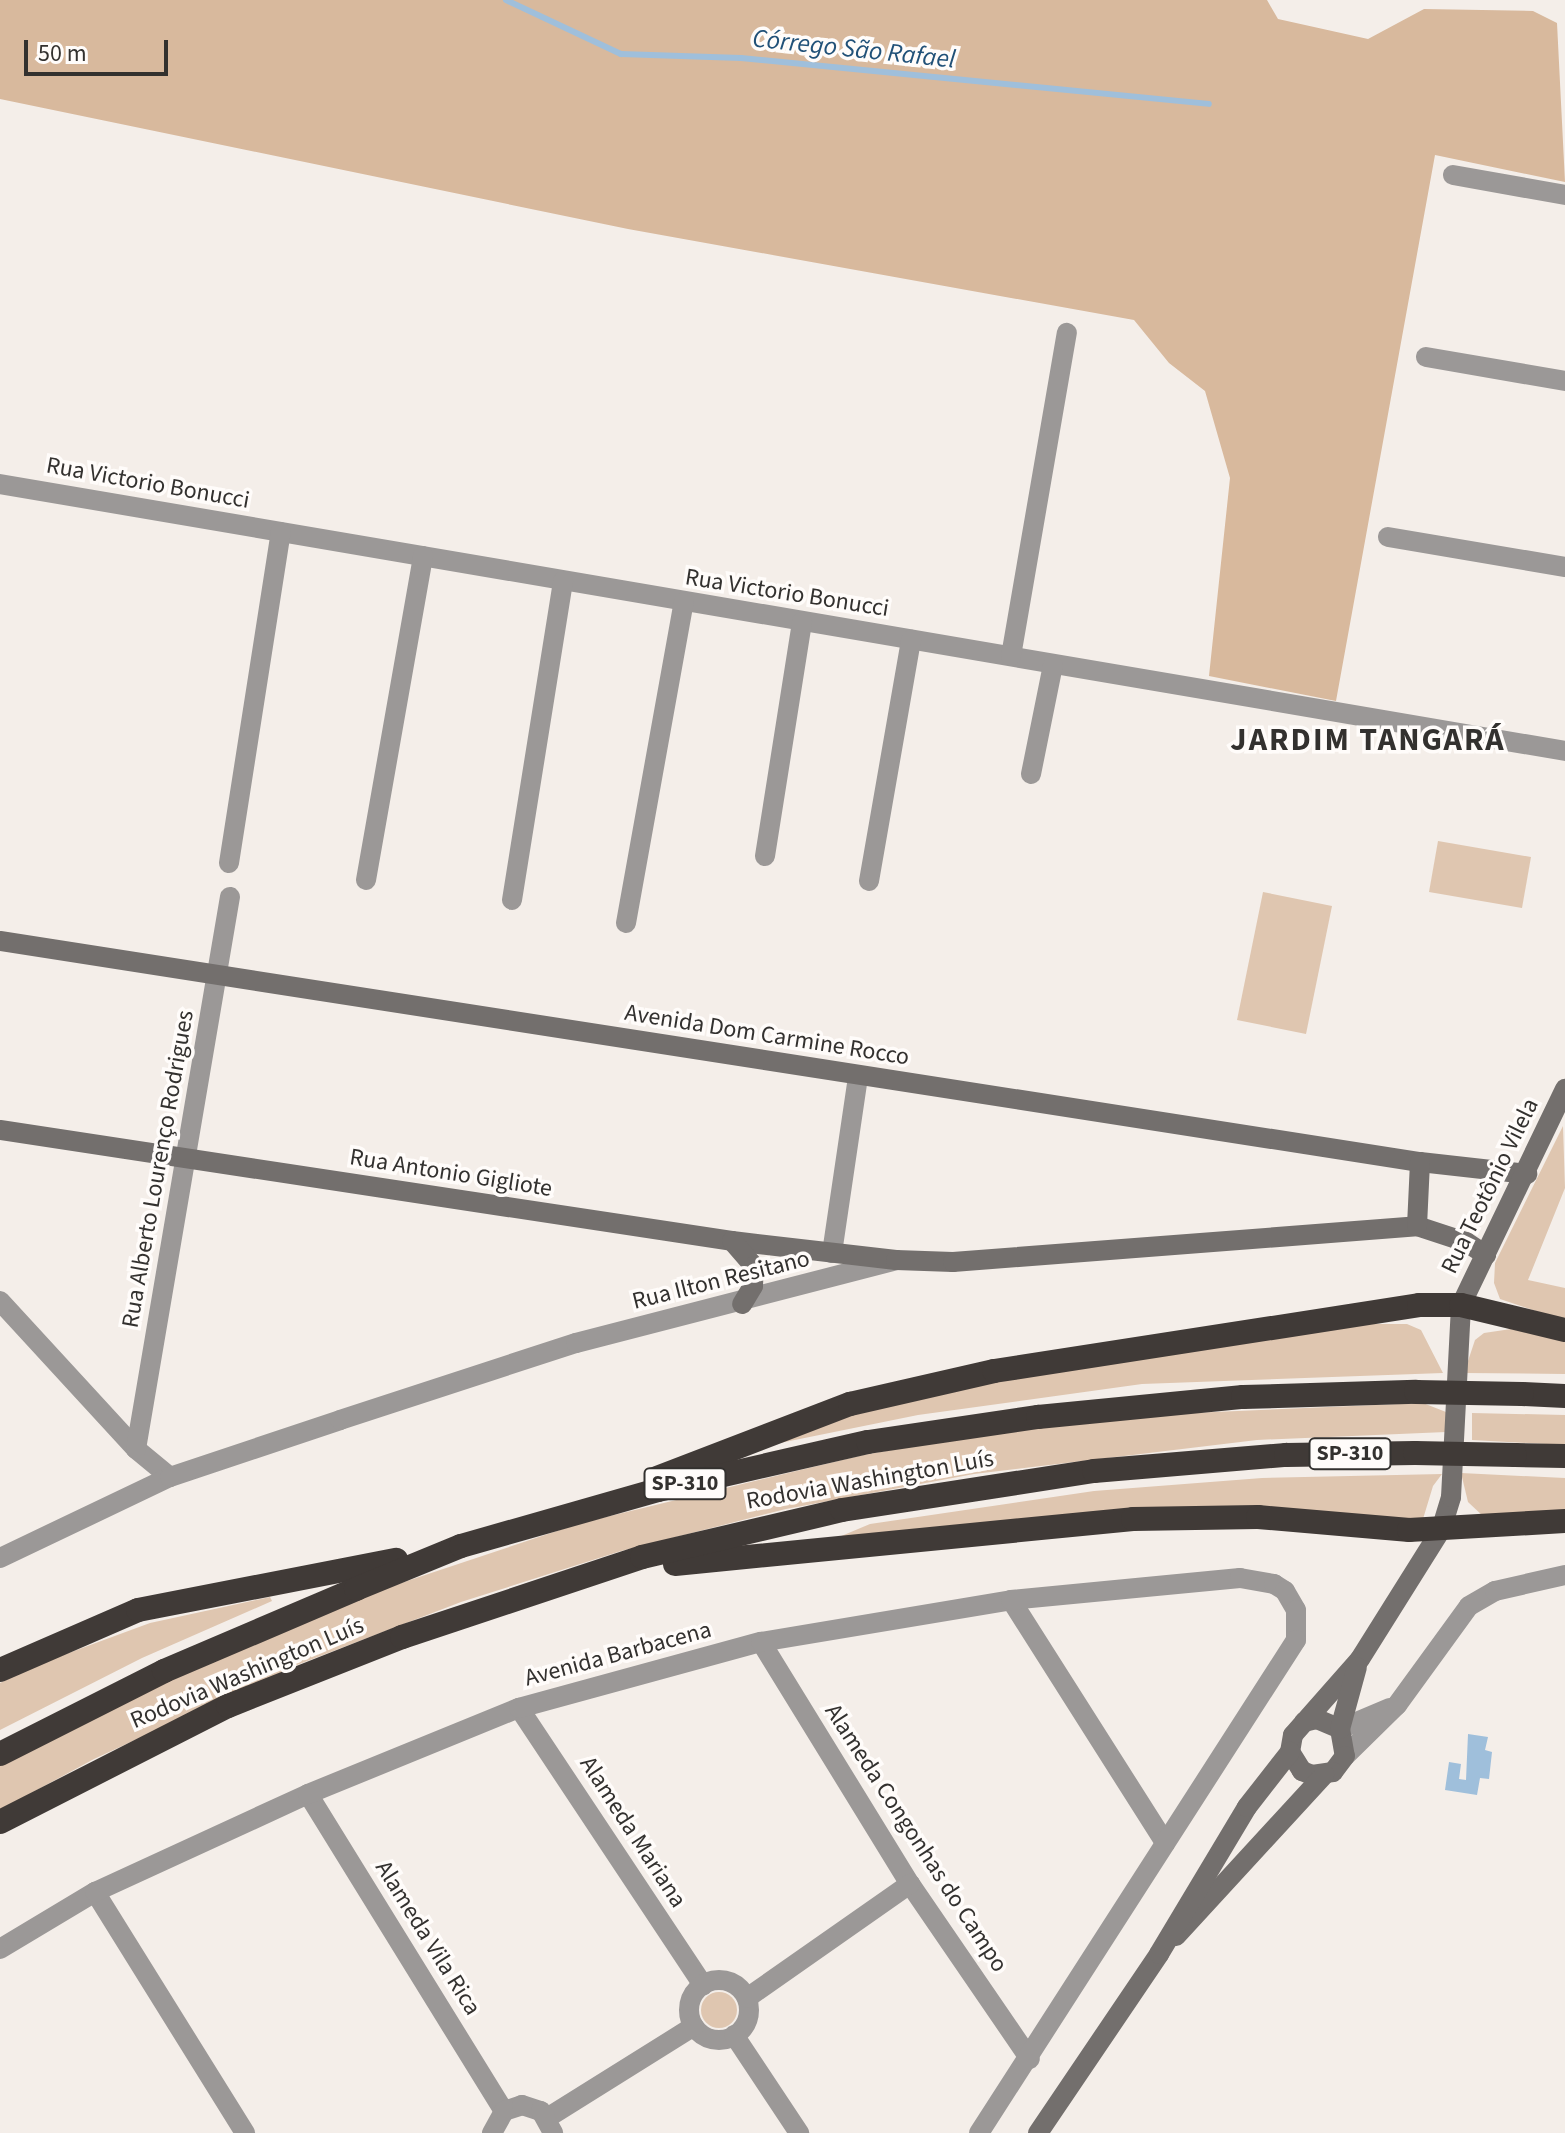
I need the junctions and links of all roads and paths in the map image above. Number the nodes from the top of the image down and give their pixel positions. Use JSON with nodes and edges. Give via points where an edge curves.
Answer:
{"nodes":[{"id":1,"x":1453,"y":175,"type":"dead end"},
{"id":2,"x":1565,"y":195,"type":"edge"},
{"id":3,"x":1067,"y":333,"type":"dead end"},
{"id":4,"x":1426,"y":357,"type":"dead end"},
{"id":5,"x":1565,"y":381,"type":"edge"},
{"id":6,"x":0,"y":484,"type":"edge"},
{"id":7,"x":281,"y":532,"type":"junction"},
{"id":8,"x":1388,"y":537,"type":"dead end"},
{"id":9,"x":423,"y":556,"type":"junction"},
{"id":10,"x":1565,"y":567,"type":"edge"},
{"id":11,"x":563,"y":581,"type":"junction"},
{"id":12,"x":684,"y":602,"type":"junction"},
{"id":13,"x":802,"y":622,"type":"junction"},
{"id":14,"x":911,"y":640,"type":"junction"},
{"id":15,"x":1011,"y":656,"type":"junction"},
{"id":16,"x":1053,"y":665,"type":"junction"},
{"id":17,"x":1565,"y":751,"type":"edge"},
{"id":18,"x":1031,"y":774,"type":"dead end"},
{"id":19,"x":765,"y":856,"type":"dead end"},
{"id":20,"x":229,"y":863,"type":"dead end"},
{"id":21,"x":366,"y":880,"type":"dead end"},
{"id":22,"x":869,"y":881,"type":"dead end"},
{"id":23,"x":230,"y":897,"type":"dead end"},
{"id":24,"x":512,"y":900,"type":"dead end"},
{"id":25,"x":626,"y":923,"type":"dead end"},
{"id":26,"x":0,"y":941,"type":"edge"},
{"id":27,"x":217,"y":974,"type":"junction"},
{"id":28,"x":858,"y":1077,"type":"junction"},
{"id":29,"x":1565,"y":1089,"type":"edge"},
{"id":30,"x":0,"y":1130,"type":"edge"},
{"id":31,"x":189,"y":1160,"type":"junction"},
{"id":32,"x":1420,"y":1162,"type":"junction"},
{"id":33,"x":1527,"y":1174,"type":"junction"},
{"id":34,"x":1417,"y":1226,"type":"junction"},
{"id":35,"x":732,"y":1241,"type":"junction"},
{"id":36,"x":832,"y":1253,"type":"junction"},
{"id":37,"x":1486,"y":1255,"type":"junction"},
{"id":38,"x":896,"y":1260,"type":"junction"},
{"id":39,"x":0,"y":1301,"type":"edge"},
{"id":40,"x":742,"y":1304,"type":"junction"},
{"id":41,"x":1461,"y":1305,"type":"junction"},
{"id":42,"x":1565,"y":1330,"type":"edge"},
{"id":43,"x":1565,"y":1396,"type":"edge"},
{"id":44,"x":136,"y":1449,"type":"junction"},
{"id":45,"x":1565,"y":1456,"type":"edge"},
{"id":46,"x":170,"y":1477,"type":"junction"},
{"id":47,"x":574,"y":1512,"type":"junction"},
{"id":48,"x":1565,"y":1521,"type":"edge"},
{"id":49,"x":1441,"y":1530,"type":"junction"},
{"id":50,"x":461,"y":1546,"type":"junction"},
{"id":51,"x":0,"y":1558,"type":"edge"},
{"id":52,"x":1565,"y":1575,"type":"edge"},
{"id":53,"x":549,"y":1590,"type":"junction"},
{"id":54,"x":1011,"y":1600,"type":"junction"},
{"id":55,"x":761,"y":1642,"type":"junction"},
{"id":56,"x":1360,"y":1659,"type":"junction"},
{"id":57,"x":0,"y":1670,"type":"edge"},
{"id":58,"x":1397,"y":1705,"type":"junction"},
{"id":59,"x":519,"y":1708,"type":"junction"},
{"id":60,"x":1304,"y":1722,"type":"junction"},
{"id":61,"x":1340,"y":1729,"type":"junction"},
{"id":62,"x":1290,"y":1752,"type":"junction"},
{"id":63,"x":0,"y":1754,"type":"edge"},
{"id":64,"x":1345,"y":1756,"type":"junction"},
{"id":65,"x":1324,"y":1775,"type":"junction"},
{"id":66,"x":308,"y":1794,"type":"junction"},
{"id":67,"x":1247,"y":1807,"type":"junction"},
{"id":68,"x":0,"y":1822,"type":"edge"},
{"id":69,"x":1165,"y":1843,"type":"junction"},
{"id":70,"x":1253,"y":1854,"type":"junction"},
{"id":71,"x":910,"y":1884,"type":"junction"},
{"id":72,"x":95,"y":1892,"type":"junction"},
{"id":73,"x":0,"y":1949,"type":"edge"},
{"id":74,"x":1159,"y":1954,"type":"junction"},
{"id":75,"x":703,"y":1985,"type":"junction"},
{"id":76,"x":747,"y":1998,"type":"junction"},
{"id":77,"x":694,"y":2026,"type":"junction"},
{"id":78,"x":734,"y":2035,"type":"junction"},
{"id":79,"x":1030,"y":2059,"type":"junction"},
{"id":80,"x":504,"y":2111,"type":"junction"},
{"id":81,"x":550,"y":2125,"type":"edge"},
{"id":82,"x":245,"y":2133,"type":"edge"},
{"id":83,"x":492,"y":2133,"type":"edge"},
{"id":84,"x":799,"y":2133,"type":"edge"},
{"id":85,"x":979,"y":2133,"type":"edge"},
{"id":86,"x":1038,"y":2133,"type":"edge"}],
"edges":[{"from":1,"to":2,"type":"street"},
{"from":3,"to":15,"type":"street"},
{"from":4,"to":5,"type":"street"},
{"from":6,"to":7,"type":"street","name":"Rua Victorio Bonucci"},
{"from":7,"to":9,"type":"street","name":"Rua Victorio Bonucci"},
{"from":7,"to":20,"type":"street"},
{"from":8,"to":10,"type":"street"},
{"from":9,"to":11,"type":"street","name":"Rua Victorio Bonucci"},
{"from":9,"to":21,"type":"street"},
{"from":11,"to":12,"type":"street","name":"Rua Victorio Bonucci"},
{"from":11,"to":24,"type":"street"},
{"from":12,"to":13,"type":"street","name":"Rua Victorio Bonucci"},
{"from":12,"to":25,"type":"street"},
{"from":13,"to":14,"type":"street","name":"Rua Victorio Bonucci"},
{"from":13,"to":19,"type":"street"},
{"from":14,"to":15,"type":"street","name":"Rua Victorio Bonucci"},
{"from":14,"to":22,"type":"street"},
{"from":15,"to":16,"type":"street","name":"Rua Victorio Bonucci"},
{"from":16,"to":17,"type":"street","name":"Rua Victorio Bonucci"},
{"from":16,"to":18,"type":"street"},
{"from":23,"to":27,"type":"street","name":"Rua Alberto Lourenço Rodrigues"},
{"from":26,"to":27,"type":"street","name":"Avenida Dom Carmine Rocco"},
{"from":27,"to":28,"type":"street","name":"Avenida Dom Carmine Rocco"},
{"from":27,"to":31,"type":"street","name":"Rua Alberto Lourenço Rodrigues"},
{"from":28,"to":32,"type":"street","name":"Avenida Dom Carmine Rocco"},
{"from":28,"to":36,"type":"street"},
{"from":29,"to":33,"type":"street","name":"Rua Teotônio Vilela"},
{"from":30,"to":31,"type":"street","name":"Rua Antonio Gigliote"},
{"from":31,"to":35,"type":"street","name":"Rua Antonio Gigliote"},
{"from":31,"to":44,"type":"street","name":"Rua Alberto Lourenço Rodrigues"},
{"from":32,"to":33,"type":"street","name":"Avenida Dom Carmine Rocco"},
{"from":32,"to":34,"type":"street"},
{"from":33,"to":37,"type":"street","name":"Rua Teotônio Vilela"},
{"from":34,"to":37,"type":"street","name":"Rua Ilton Resitano","via":[[1466,1242]]},
{"from":34,"to":38,"type":"street","name":"Rua Ilton Resitano","via":[[953,1262]]},
{"from":35,"to":36,"type":"street","name":"Rua Antonio Gigliote"},
{"from":35,"to":40,"type":"street","via":[[754,1266],[753,1286]]},
{"from":36,"to":38,"type":"street","name":"Rua Antonio Gigliote"},
{"from":37,"to":41,"type":"street","name":"Rua Teotônio Vilela"},
{"from":38,"to":40,"type":"street","name":"Rua Ilton Resitano"},
{"from":39,"to":44,"type":"street"},
{"from":40,"to":46,"type":"street","name":"Rua Ilton Resitano","via":[[576,1343]]},
{"from":41,"to":42,"type":"highway"},
{"from":41,"to":47,"type":"highway","via":[[1419,1305],[915,1386],[850,1404]]},
{"from":41,"to":49,"type":"street","via":[[1451,1497]]},
{"from":43,"to":47,"type":"highway","name":"Rodovia Washington Luís","number":"SP-310","bridge":true,"via":[[1416,1392],[1155,1404],[949,1429]]},
{"from":44,"to":46,"type":"street"},
{"from":45,"to":53,"type":"highway","name":"Rodovia Washington Luís","number":"SP-310","bridge":true,"via":[[1415,1453],[1193,1461],[953,1491],[741,1531],[642,1557]]},
{"from":46,"to":51,"type":"street","name":"Rua Ilton Resitano"},
{"from":47,"to":50,"type":"highway","name":"Rodovia Washington Luís","number":"SP-310"},
{"from":48,"to":49,"type":"highway"},
{"from":49,"to":53,"type":"highway","via":[[1258,1517],[1133,1519],[727,1555]]},
{"from":49,"to":56,"type":"street"},
{"from":50,"to":57,"type":"highway","via":[[138,1610]]},
{"from":50,"to":63,"type":"highway","name":"Rodovia Washington Luís","number":"SP-310","via":[[164,1671]]},
{"from":52,"to":58,"type":"street","via":[[1495,1591],[1469,1606]]},
{"from":53,"to":68,"type":"highway","name":"Rodovia Washington Luís","number":"SP-310","via":[[402,1637],[228,1706]]},
{"from":54,"to":55,"type":"street","name":"Avenida Barbacena"},
{"from":54,"to":69,"type":"street"},
{"from":54,"to":69,"type":"street","name":"Avenida Barbacena","via":[[1240,1578],[1274,1584],[1292,1599],[1296,1640]]},
{"from":55,"to":59,"type":"street","name":"Avenida Barbacena"},
{"from":55,"to":71,"type":"street","name":"Alameda Congonhas do Campo"},
{"from":56,"to":60,"type":"street"},
{"from":56,"to":61,"type":"street"},
{"from":58,"to":61,"type":"street"},
{"from":58,"to":64,"type":"street"},
{"from":59,"to":66,"type":"street","name":"Avenida Barbacena"},
{"from":59,"to":75,"type":"street","name":"Alameda Mariana"},
{"from":60,"to":61,"type":"street","via":[[1317,1719]]},
{"from":60,"to":62,"type":"street","via":[[1293,1735]]},
{"from":61,"to":64,"type":"street"},
{"from":62,"to":65,"type":"street","via":[[1302,1771]]},
{"from":62,"to":67,"type":"street"},
{"from":64,"to":65,"type":"street"},
{"from":65,"to":70,"type":"street"},
{"from":66,"to":72,"type":"street","name":"Avenida Barbacena"},
{"from":66,"to":80,"type":"street","name":"Alameda Vila Rica"},
{"from":67,"to":70,"type":"street","via":[[1238,1837]]},
{"from":67,"to":74,"type":"street"},
{"from":69,"to":79,"type":"street"},
{"from":70,"to":74,"type":"street"},
{"from":71,"to":76,"type":"street"},
{"from":71,"to":79,"type":"street","name":"Alameda Congonhas do Campo"},
{"from":72,"to":73,"type":"street","name":"Avenida Barbacena"},
{"from":72,"to":82,"type":"street"},
{"from":74,"to":86,"type":"street"},
{"from":75,"to":76,"type":"street","via":[[729,1982]]},
{"from":75,"to":77,"type":"street","via":[[691,1999]]},
{"from":76,"to":78,"type":"street","via":[[746,2021]]},
{"from":77,"to":78,"type":"street","via":[[708,2038]]},
{"from":77,"to":81,"type":"street"},
{"from":78,"to":84,"type":"street"},
{"from":79,"to":85,"type":"street"},
{"from":80,"to":81,"type":"street","via":[[522,2105]]},
{"from":80,"to":83,"type":"street"}]}
